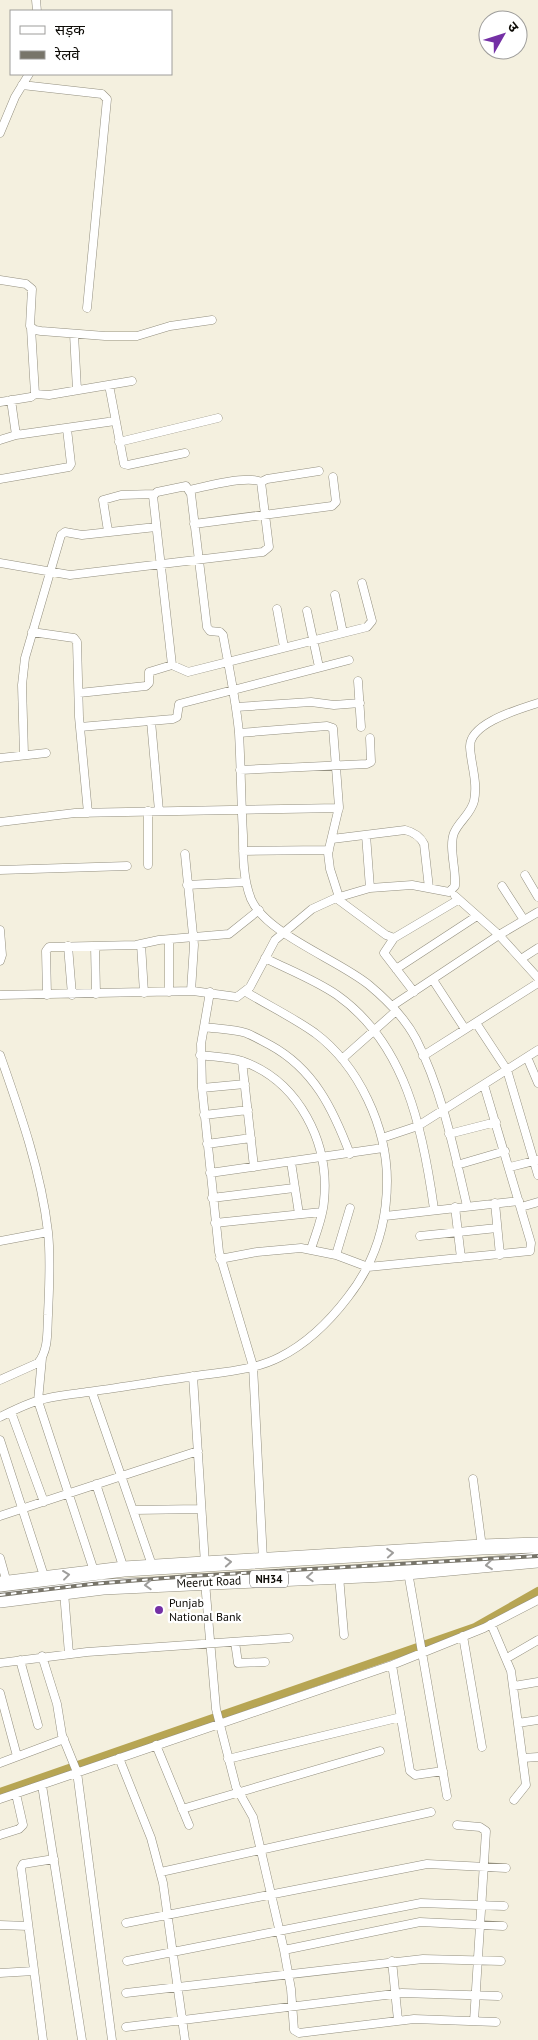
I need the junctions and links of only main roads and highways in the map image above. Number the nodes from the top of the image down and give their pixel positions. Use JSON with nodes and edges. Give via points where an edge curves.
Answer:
{"nodes":[{"id":1,"x":538,"y":1545,"type":"edge"},
{"id":2,"x":538,"y":1560,"type":"edge"},
{"id":3,"x":4,"y":1583,"type":"edge"},
{"id":4,"x":0,"y":1600,"type":"edge"}],
"edges":[{"from":3,"to":1,"type":"highway","name":"Meerut Road","number":"NH34","one_way":true,"via":[[124,1569]]},
{"from":2,"to":4,"type":"highway","name":"Meerut Road","number":"NH34","one_way":true,"via":[[408,1572],[100,1588]]}]}
